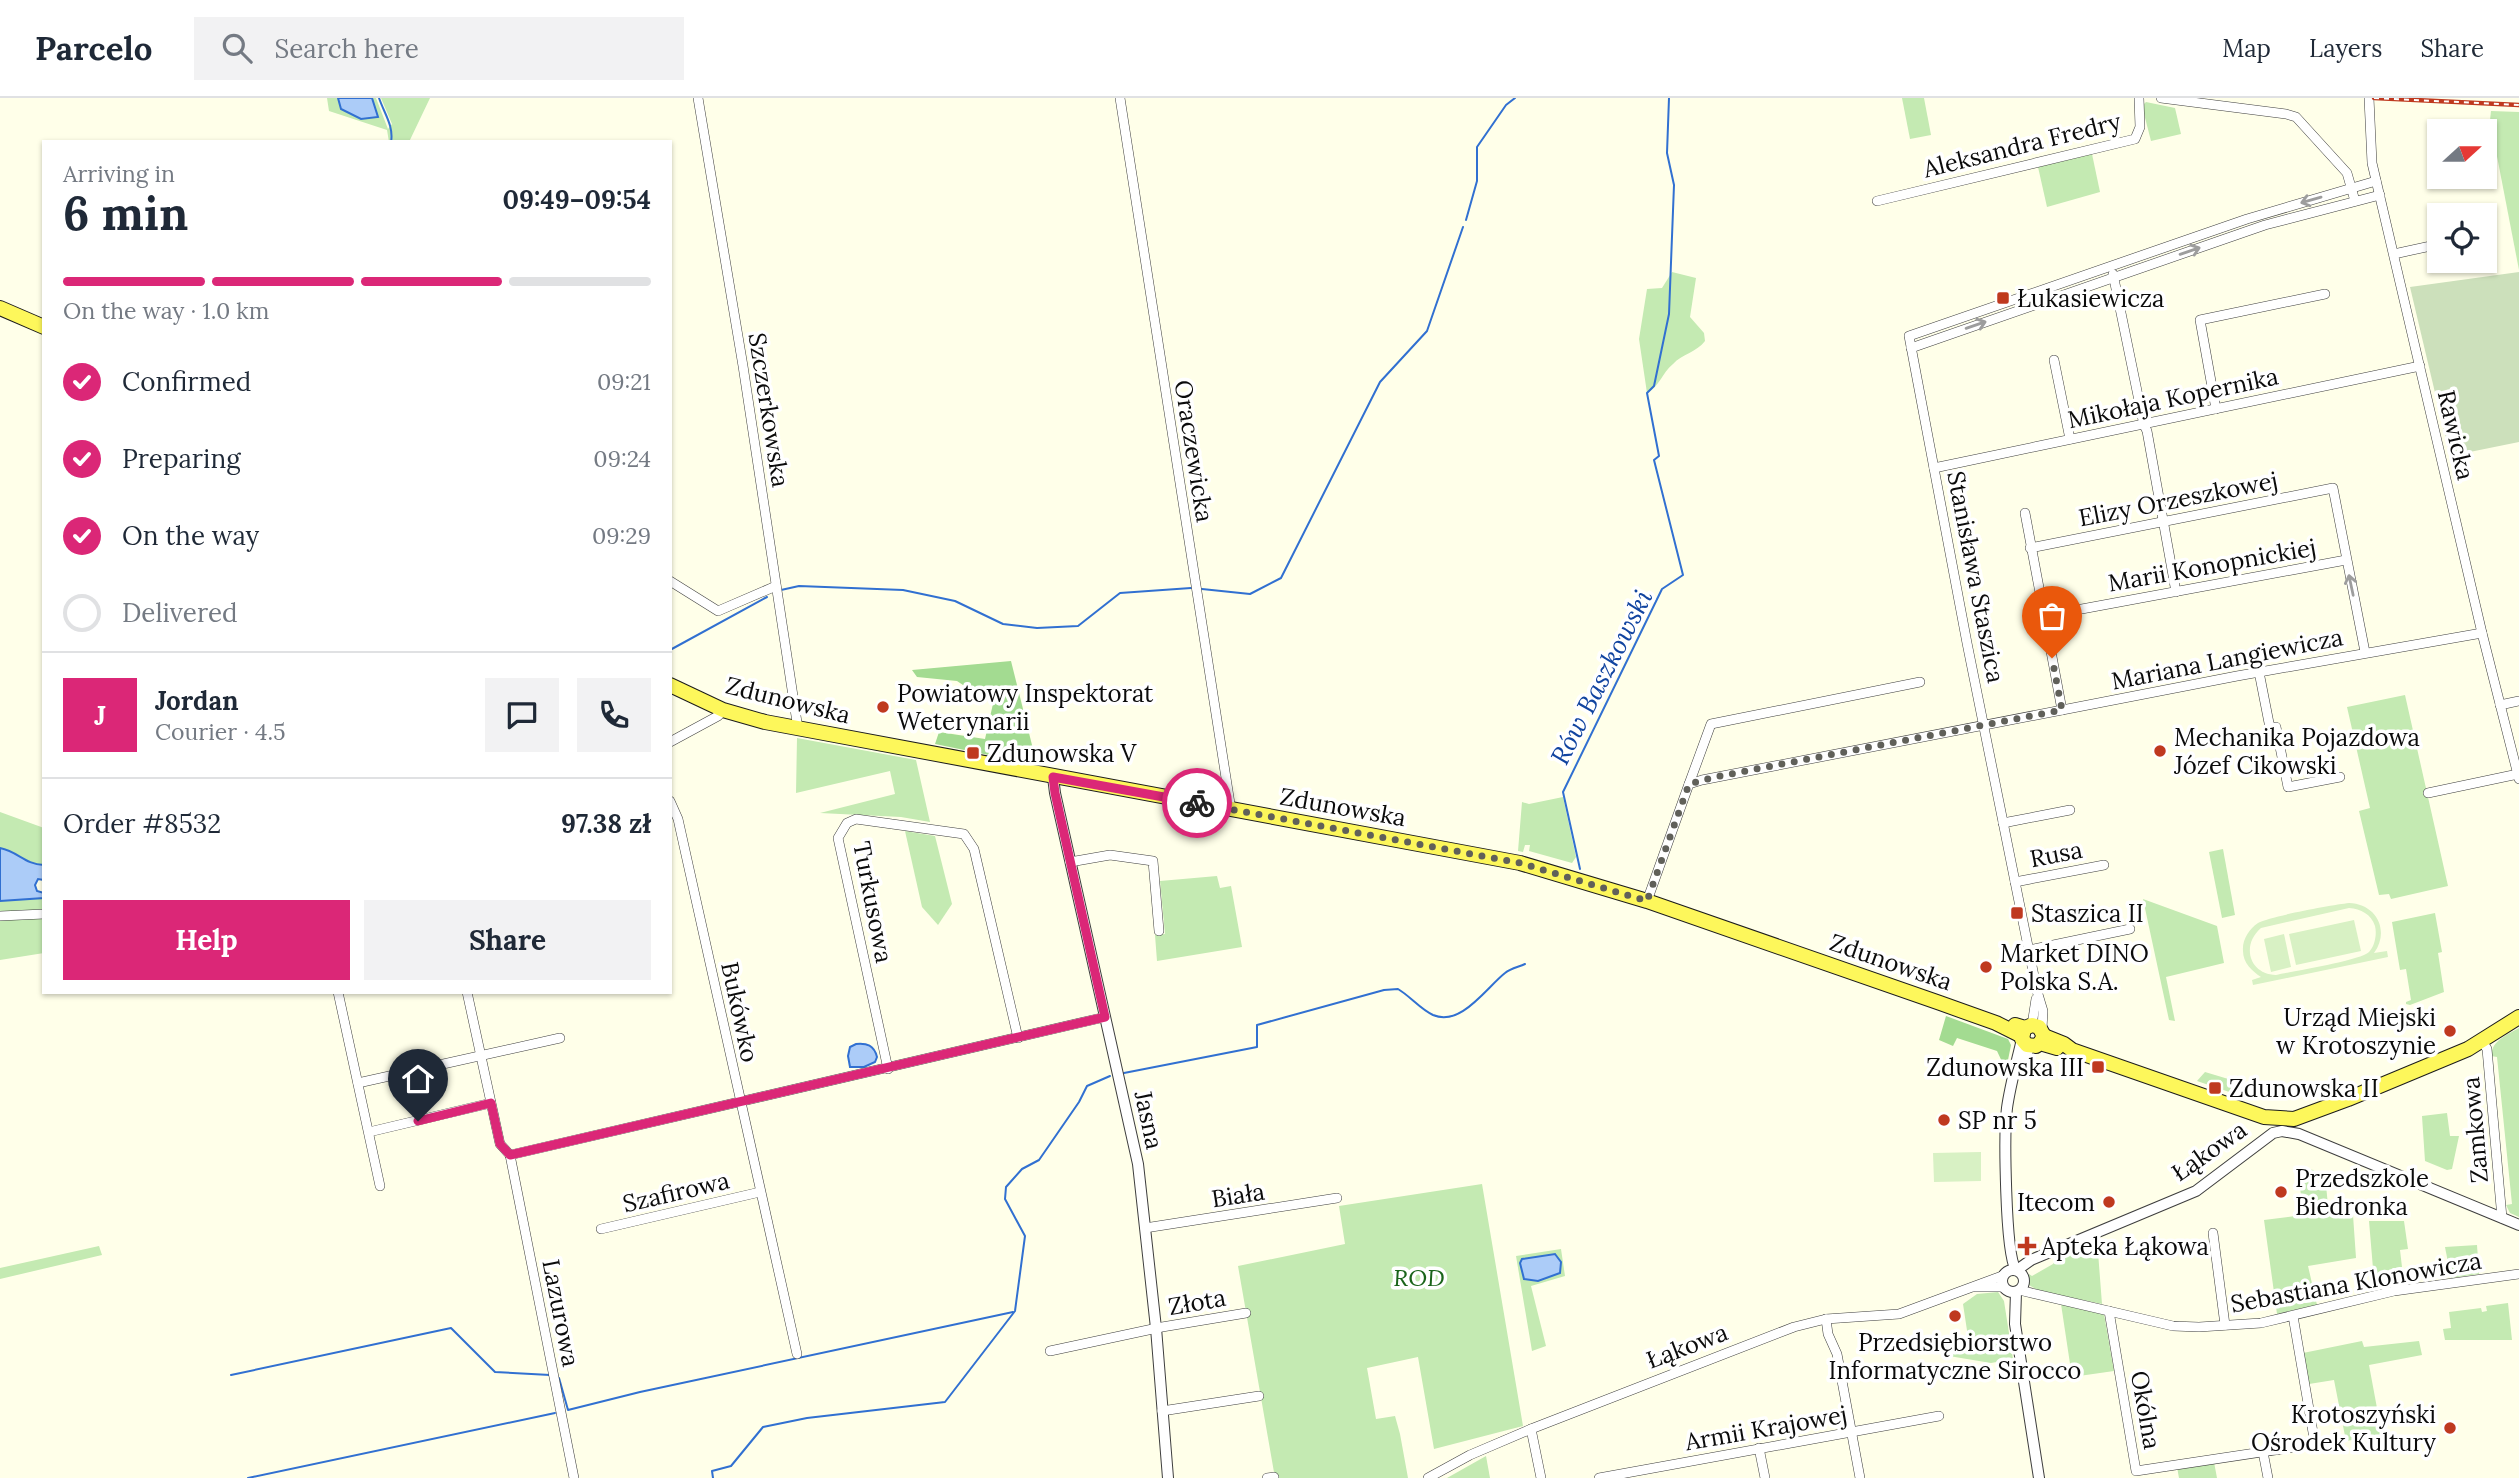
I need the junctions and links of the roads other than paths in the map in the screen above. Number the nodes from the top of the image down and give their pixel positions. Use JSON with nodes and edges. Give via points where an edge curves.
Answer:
{"nodes":[{"id":1,"x":698,"y":98,"type":"edge"},
{"id":2,"x":1120,"y":98,"type":"edge"},
{"id":3,"x":2139,"y":98,"type":"edge"},
{"id":4,"x":2161,"y":98,"type":"edge"},
{"id":5,"x":2369,"y":98,"type":"edge"},
{"id":6,"x":2376,"y":181,"type":"junction"},
{"id":7,"x":2352,"y":188,"type":"junction"},
{"id":8,"x":2380,"y":195,"type":"junction"},
{"id":9,"x":1877,"y":201,"type":"dead end"},
{"id":10,"x":2355,"y":201,"type":"junction"},
{"id":11,"x":2256,"y":216,"type":"junction"},
{"id":12,"x":2260,"y":227,"type":"junction"},
{"id":13,"x":2427,"y":247,"type":"edge"},
{"id":14,"x":2394,"y":254,"type":"junction"},
{"id":15,"x":2110,"y":266,"type":"junction"},
{"id":16,"x":2114,"y":278,"type":"junction"},
{"id":17,"x":2325,"y":294,"type":"dead end"},
{"id":18,"x":0,"y":308,"type":"edge"},
{"id":19,"x":42,"y":326,"type":"edge"},
{"id":20,"x":1911,"y":348,"type":"junction"},
{"id":21,"x":2054,"y":360,"type":"dead end"},
{"id":22,"x":2420,"y":366,"type":"junction"},
{"id":23,"x":2216,"y":409,"type":"junction"},
{"id":24,"x":2144,"y":425,"type":"junction"},
{"id":25,"x":2070,"y":439,"type":"junction"},
{"id":26,"x":1934,"y":468,"type":"junction"},
{"id":27,"x":2025,"y":513,"type":"dead end"},
{"id":28,"x":2162,"y":521,"type":"junction"},
{"id":29,"x":2030,"y":548,"type":"junction"},
{"id":30,"x":2346,"y":560,"type":"junction"},
{"id":31,"x":672,"y":582,"type":"edge"},
{"id":32,"x":776,"y":586,"type":"junction"},
{"id":33,"x":2176,"y":592,"type":"junction"},
{"id":34,"x":2044,"y":616,"type":"junction"},
{"id":35,"x":2482,"y":633,"type":"junction"},
{"id":36,"x":2365,"y":652,"type":"junction"},
{"id":37,"x":2259,"y":672,"type":"junction"},
{"id":38,"x":1920,"y":682,"type":"dead end"},
{"id":39,"x":672,"y":686,"type":"edge"},
{"id":40,"x":2519,"y":701,"type":"edge"},
{"id":41,"x":2500,"y":705,"type":"junction"},
{"id":42,"x":723,"y":710,"type":"junction"},
{"id":43,"x":2062,"y":710,"type":"junction"},
{"id":44,"x":1983,"y":725,"type":"junction"},
{"id":45,"x":797,"y":729,"type":"junction"},
{"id":46,"x":672,"y":741,"type":"edge"},
{"id":47,"x":1053,"y":777,"type":"junction"},
{"id":48,"x":2340,"y":777,"type":"dead end"},
{"id":49,"x":2518,"y":777,"type":"edge"},
{"id":50,"x":1689,"y":784,"type":"junction"},
{"id":51,"x":2428,"y":793,"type":"dead end"},
{"id":52,"x":672,"y":805,"type":"edge"},
{"id":53,"x":1231,"y":810,"type":"junction"},
{"id":54,"x":2070,"y":810,"type":"dead end"},
{"id":55,"x":2003,"y":823,"type":"junction"},
{"id":56,"x":1070,"y":862,"type":"junction"},
{"id":57,"x":2104,"y":865,"type":"dead end"},
{"id":58,"x":2015,"y":882,"type":"junction"},
{"id":59,"x":1647,"y":901,"type":"junction"},
{"id":60,"x":42,"y":914,"type":"edge"},
{"id":61,"x":0,"y":916,"type":"edge"},
{"id":62,"x":2130,"y":929,"type":"dead end"},
{"id":63,"x":1159,"y":931,"type":"dead end"},
{"id":64,"x":2029,"y":950,"type":"junction"},
{"id":65,"x":338,"y":994,"type":"edge"},
{"id":66,"x":467,"y":994,"type":"edge"},
{"id":67,"x":1105,"y":1017,"type":"junction"},
{"id":68,"x":2519,"y":1017,"type":"edge"},
{"id":69,"x":2032,"y":1035,"type":"junction"},
{"id":70,"x":559,"y":1038,"type":"dead end"},
{"id":71,"x":1018,"y":1038,"type":"junction"},
{"id":72,"x":2482,"y":1041,"type":"junction"},
{"id":73,"x":481,"y":1056,"type":"junction"},
{"id":74,"x":888,"y":1069,"type":"junction"},
{"id":75,"x":358,"y":1083,"type":"junction"},
{"id":76,"x":740,"y":1101,"type":"junction"},
{"id":77,"x":491,"y":1103,"type":"junction"},
{"id":78,"x":2276,"y":1126,"type":"junction"},
{"id":79,"x":369,"y":1132,"type":"junction"},
{"id":80,"x":510,"y":1155,"type":"junction"},
{"id":81,"x":380,"y":1186,"type":"dead end"},
{"id":82,"x":760,"y":1192,"type":"junction"},
{"id":83,"x":1336,"y":1199,"type":"dead end"},
{"id":84,"x":2502,"y":1217,"type":"junction"},
{"id":85,"x":2519,"y":1225,"type":"edge"},
{"id":86,"x":1145,"y":1228,"type":"junction"},
{"id":87,"x":601,"y":1229,"type":"dead end"},
{"id":88,"x":2213,"y":1233,"type":"dead end"},
{"id":89,"x":2519,"y":1274,"type":"edge"},
{"id":90,"x":2013,"y":1281,"type":"junction"},
{"id":91,"x":2109,"y":1311,"type":"junction"},
{"id":92,"x":1246,"y":1313,"type":"dead end"},
{"id":93,"x":2293,"y":1316,"type":"junction"},
{"id":94,"x":1826,"y":1319,"type":"junction"},
{"id":95,"x":2225,"y":1325,"type":"junction"},
{"id":96,"x":1156,"y":1328,"type":"junction"},
{"id":97,"x":1049,"y":1351,"type":"dead end"},
{"id":98,"x":797,"y":1354,"type":"dead end"},
{"id":99,"x":1259,"y":1396,"type":"dead end"},
{"id":100,"x":1162,"y":1411,"type":"junction"},
{"id":101,"x":1939,"y":1416,"type":"dead end"},
{"id":102,"x":1531,"y":1429,"type":"junction"},
{"id":103,"x":1850,"y":1432,"type":"junction"},
{"id":104,"x":1759,"y":1448,"type":"junction"},
{"id":105,"x":2263,"y":1452,"type":"junction"},
{"id":106,"x":573,"y":1478,"type":"edge"},
{"id":107,"x":1168,"y":1478,"type":"edge"},
{"id":108,"x":1428,"y":1478,"type":"edge"},
{"id":109,"x":1541,"y":1478,"type":"edge"},
{"id":110,"x":1600,"y":1478,"type":"edge"},
{"id":111,"x":1765,"y":1478,"type":"edge"},
{"id":112,"x":1860,"y":1478,"type":"edge"},
{"id":113,"x":2039,"y":1478,"type":"edge"},
{"id":114,"x":2268,"y":1478,"type":"edge"}],
"edges":[{"from":1,"to":32,"type":"street","name":"Szczerkowska"},
{"from":2,"to":53,"type":"street","name":"Oraczewicka"},
{"from":3,"to":9,"type":"street","name":"Aleksandra Fredry","via":[[2140,127],[2135,139]]},
{"from":4,"to":7,"type":"street","via":[[2296,117],[2347,173]]},
{"from":5,"to":6,"type":"street","name":"Rawicka"},
{"from":6,"to":7,"type":"street"},
{"from":6,"to":8,"type":"street","name":"Rawicka"},
{"from":7,"to":10,"type":"street"},
{"from":7,"to":11,"type":"street","one_way":true},
{"from":8,"to":10,"type":"street"},
{"from":8,"to":14,"type":"street","name":"Rawicka"},
{"from":10,"to":12,"type":"street"},
{"from":11,"to":12,"type":"street"},
{"from":11,"to":15,"type":"street"},
{"from":16,"to":12,"type":"street","one_way":true},
{"from":13,"to":14,"type":"street"},
{"from":14,"to":22,"type":"street","name":"Rawicka"},
{"from":15,"to":16,"type":"street"},
{"from":15,"to":20,"type":"street","name":"Stanisława Staszica","via":[[1909,336]]},
{"from":20,"to":16,"type":"street","one_way":true},
{"from":16,"to":24,"type":"street"},
{"from":17,"to":23,"type":"street","via":[[2200,320]]},
{"from":18,"to":19,"type":"main road"},
{"from":20,"to":26,"type":"street","name":"Stanisława Staszica"},
{"from":21,"to":25,"type":"street"},
{"from":22,"to":23,"type":"street","name":"Mikołaja Kopernika"},
{"from":22,"to":35,"type":"street","name":"Rawicka"},
{"from":23,"to":24,"type":"street","name":"Mikołaja Kopernika"},
{"from":24,"to":25,"type":"street","name":"Mikołaja Kopernika"},
{"from":24,"to":28,"type":"street"},
{"from":25,"to":26,"type":"street","name":"Mikołaja Kopernika"},
{"from":26,"to":44,"type":"street","name":"Stanisława Staszica"},
{"from":27,"to":29,"type":"street"},
{"from":28,"to":29,"type":"street","name":"Elizy Orzeszkowej"},
{"from":28,"to":30,"type":"street","name":"Elizy Orzeszkowej","via":[[2333,488]]},
{"from":28,"to":33,"type":"street"},
{"from":29,"to":34,"type":"street"},
{"from":30,"to":33,"type":"street","name":"Marii Konopnickiej"},
{"from":36,"to":30,"type":"street","one_way":true},
{"from":31,"to":32,"type":"street","via":[[718,611]]},
{"from":32,"to":45,"type":"street","name":"Szczerkowska"},
{"from":33,"to":34,"type":"street","name":"Marii Konopnickiej"},
{"from":34,"to":43,"type":"street"},
{"from":35,"to":36,"type":"street","name":"Mariana Langiewicza"},
{"from":35,"to":41,"type":"street","name":"Rawicka"},
{"from":36,"to":37,"type":"street","name":"Mariana Langiewicza"},
{"from":37,"to":43,"type":"street","name":"Mariana Langiewicza"},
{"from":37,"to":48,"type":"street","via":[[2288,787]]},
{"from":38,"to":50,"type":"street","via":[[1711,724]]},
{"from":39,"to":42,"type":"main road","name":"Zdunowska"},
{"from":40,"to":41,"type":"street"},
{"from":41,"to":49,"type":"street","name":"Rawicka"},
{"from":42,"to":45,"type":"main road","name":"Zdunowska"},
{"from":42,"to":46,"type":"street"},
{"from":43,"to":44,"type":"street","name":"Mariana Langiewicza"},
{"from":44,"to":50,"type":"street","name":"Mariana Langiewicza"},
{"from":44,"to":55,"type":"street","name":"Stanisława Staszica"},
{"from":45,"to":47,"type":"main road","name":"Zdunowska"},
{"from":47,"to":53,"type":"main road","name":"Zdunowska"},
{"from":47,"to":56,"type":"street","name":"Jasna"},
{"from":49,"to":51,"type":"street"},
{"from":50,"to":59,"type":"street"},
{"from":52,"to":76,"type":"street","name":"Bukówko"},
{"from":53,"to":59,"type":"main road","name":"Zdunowska","via":[[1520,863]]},
{"from":54,"to":55,"type":"street"},
{"from":55,"to":58,"type":"street","name":"Stanisława Staszica"},
{"from":56,"to":63,"type":"street","via":[[1110,855],[1153,861]]},
{"from":56,"to":67,"type":"street","name":"Jasna"},
{"from":57,"to":58,"type":"street","name":"Rusa"},
{"from":58,"to":64,"type":"street","name":"Stanisława Staszica"},
{"from":59,"to":69,"type":"main road","name":"Zdunowska","via":[[1996,1023],[2009,1023]]},
{"from":60,"to":61,"type":"street"},
{"from":62,"to":64,"type":"street"},
{"from":64,"to":69,"type":"street","name":"Stanisława Staszica","via":[[2037,990]]},
{"from":65,"to":75,"type":"street"},
{"from":66,"to":73,"type":"street","name":"Lazurowa"},
{"from":67,"to":71,"type":"street"},
{"from":67,"to":86,"type":"street","name":"Jasna","via":[[1138,1164]]},
{"from":68,"to":72,"type":"main road"},
{"from":69,"to":78,"type":"main road","name":"Zdunowska","via":[[2258,1115]]},
{"from":69,"to":90,"type":"street","name":"Stanisława Staszica","via":[[2007,1114]]},
{"from":70,"to":73,"type":"street"},
{"from":71,"to":74,"type":"street"},
{"from":71,"to":74,"type":"street","name":"Turkusowa","via":[[974,849],[964,834],[856,819],[847,823],[838,838]]},
{"from":72,"to":78,"type":"main road"},
{"from":72,"to":84,"type":"street","name":"Zamkowa","via":[[2487,1049]]},
{"from":73,"to":75,"type":"street"},
{"from":73,"to":77,"type":"street","name":"Lazurowa"},
{"from":74,"to":76,"type":"street"},
{"from":75,"to":79,"type":"street"},
{"from":76,"to":80,"type":"street"},
{"from":76,"to":82,"type":"street","name":"Bukówko"},
{"from":77,"to":79,"type":"street"},
{"from":77,"to":80,"type":"street","name":"Lazurowa","via":[[500,1144]]},
{"from":78,"to":84,"type":"street","name":"Zdunowska"},
{"from":78,"to":90,"type":"street","name":"Łąkowa","via":[[2196,1191],[2031,1260]]},
{"from":79,"to":81,"type":"street"},
{"from":80,"to":106,"type":"street","name":"Lazurowa"},
{"from":82,"to":87,"type":"street","name":"Szafirowa"},
{"from":82,"to":98,"type":"street","name":"Bukówko"},
{"from":83,"to":86,"type":"street","name":"Biała"},
{"from":84,"to":85,"type":"street","name":"Zdunowska"},
{"from":86,"to":96,"type":"street","name":"Jasna"},
{"from":88,"to":95,"type":"street"},
{"from":89,"to":93,"type":"street","name":"Sebastiana Klonowicza","via":[[2394,1291]]},
{"from":90,"to":91,"type":"street","name":"Sebastiana Klonowicza","via":[[2034,1292]]},
{"from":90,"to":94,"type":"street","name":"Łąkowa","via":[[1970,1287],[1899,1314]]},
{"from":90,"to":113,"type":"street","name":"Stanisława Staszica","via":[[2015,1324]]},
{"from":91,"to":95,"type":"street","name":"Sebastiana Klonowicza","via":[[2173,1326]]},
{"from":91,"to":105,"type":"street","name":"Okólna","via":[[2136,1471]]},
{"from":92,"to":96,"type":"street","name":"Złota"},
{"from":93,"to":95,"type":"street","name":"Sebastiana Klonowicza"},
{"from":93,"to":105,"type":"street","name":"Okólna","via":[[2315,1444]]},
{"from":94,"to":102,"type":"street","name":"Łąkowa","via":[[1782,1331]]},
{"from":94,"to":103,"type":"street"},
{"from":96,"to":97,"type":"street","name":"Złota"},
{"from":96,"to":100,"type":"street","name":"Jasna"},
{"from":99,"to":100,"type":"street"},
{"from":100,"to":107,"type":"street","name":"Jasna"},
{"from":101,"to":103,"type":"street","name":"Armii Krajowej"},
{"from":102,"to":108,"type":"street","name":"Łąkowa"},
{"from":102,"to":109,"type":"street"},
{"from":103,"to":104,"type":"street","name":"Armii Krajowej"},
{"from":103,"to":112,"type":"street"},
{"from":104,"to":110,"type":"street","name":"Armii Krajowej"},
{"from":104,"to":111,"type":"street"},
{"from":105,"to":114,"type":"street"}]}
